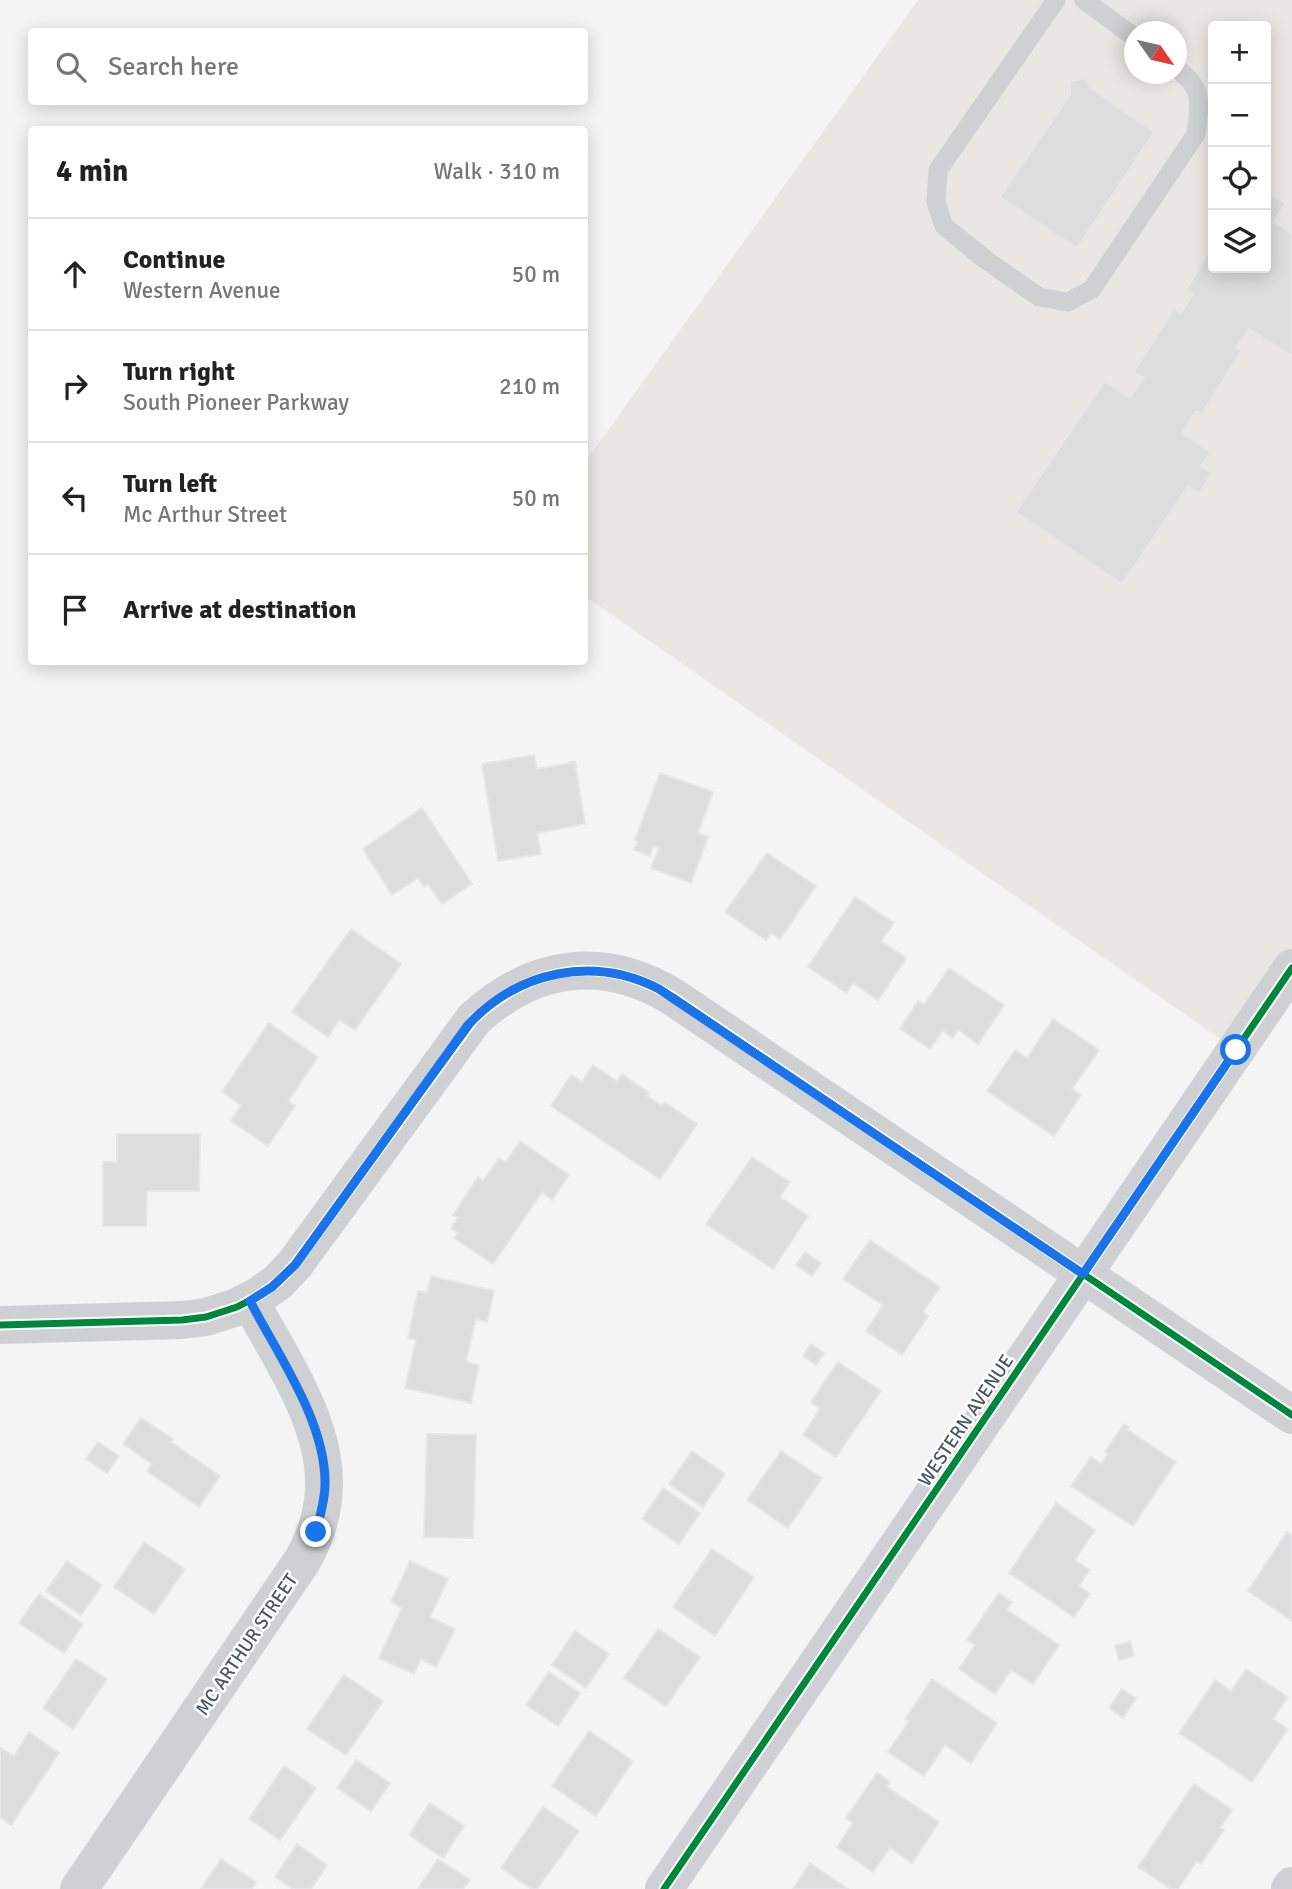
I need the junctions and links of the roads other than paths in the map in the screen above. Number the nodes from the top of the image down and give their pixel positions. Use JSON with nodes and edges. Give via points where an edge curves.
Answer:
{"nodes":[{"id":1,"x":1056,"y":0,"type":"edge"},
{"id":2,"x":1084,"y":0,"type":"edge"},
{"id":3,"x":1124,"y":29,"type":"edge"},
{"id":4,"x":1187,"y":75,"type":"edge"},
{"id":5,"x":1292,"y":968,"type":"edge"},
{"id":6,"x":1083,"y":1274,"type":"junction"},
{"id":7,"x":250,"y":1301,"type":"junction"},
{"id":8,"x":0,"y":1325,"type":"edge"},
{"id":9,"x":1292,"y":1415,"type":"edge"},
{"id":10,"x":79,"y":1889,"type":"edge"},
{"id":11,"x":664,"y":1889,"type":"edge"}],
"edges":[{"from":1,"to":4,"type":"lane","via":[[938,170],[936,202],[944,226],[1039,297],[1068,302],[1092,289],[1196,134],[1199,105]]},
{"from":2,"to":3,"type":"lane"},
{"from":5,"to":6,"type":"street","name":"WESTERN AVENUE"},
{"from":6,"to":7,"type":"street","via":[[673,997],[621,974],[581,970],[519,986],[474,1019],[295,1265]]},
{"from":6,"to":9,"type":"street"},
{"from":6,"to":11,"type":"street","name":"WESTERN AVENUE"},
{"from":7,"to":8,"type":"street","via":[[190,1319]]},
{"from":7,"to":10,"type":"street","name":"MC ARTHUR STREET","via":[[318,1437],[325,1484],[316,1532],[302,1561]]}]}
